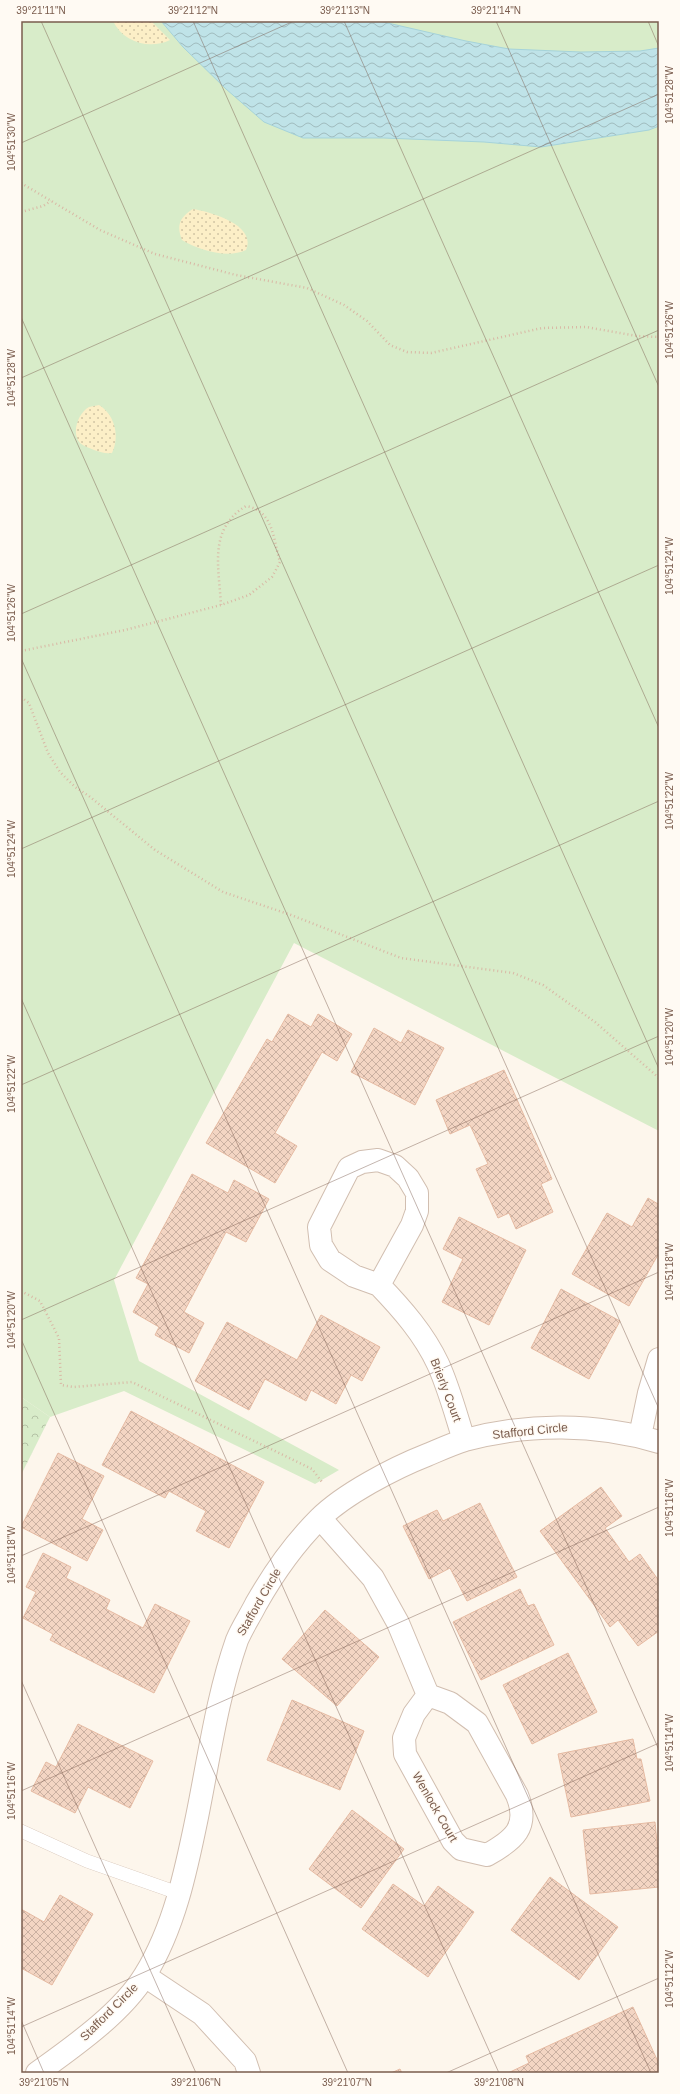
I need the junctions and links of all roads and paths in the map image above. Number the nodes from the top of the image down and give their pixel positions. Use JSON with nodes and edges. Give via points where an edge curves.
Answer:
{"nodes":[{"id":1,"x":21,"y":183,"type":"edge"},
{"id":2,"x":51,"y":202,"type":"junction"},
{"id":3,"x":21,"y":212,"type":"edge"},
{"id":4,"x":659,"y":337,"type":"edge"},
{"id":5,"x":221,"y":605,"type":"junction"},
{"id":6,"x":21,"y":651,"type":"edge"},
{"id":7,"x":21,"y":697,"type":"edge"},
{"id":8,"x":659,"y":1078,"type":"edge"},
{"id":9,"x":379,"y":1285,"type":"junction"},
{"id":10,"x":21,"y":1292,"type":"edge"},
{"id":11,"x":659,"y":1359,"type":"edge"},
{"id":12,"x":650,"y":1439,"type":"edge"},
{"id":13,"x":464,"y":1440,"type":"junction"},
{"id":14,"x":339,"y":1503,"type":"junction"},
{"id":15,"x":320,"y":1518,"type":"junction"},
{"id":16,"x":428,"y":1695,"type":"junction"},
{"id":17,"x":21,"y":1831,"type":"edge"},
{"id":18,"x":178,"y":1893,"type":"junction"},
{"id":19,"x":145,"y":1976,"type":"junction"},
{"id":20,"x":37,"y":2073,"type":"edge"},
{"id":21,"x":249,"y":2073,"type":"edge"}],
"edges":[{"from":1,"to":2,"type":"path"},
{"from":2,"to":3,"type":"path"},
{"from":2,"to":4,"type":"path","via":[[100,230],[155,254],[236,275],[307,288],[344,305],[367,322],[390,345],[407,352],[431,353],[542,328],[586,327]]},
{"from":5,"to":5,"type":"path","via":[[249,595],[272,577],[280,562],[271,526],[265,514],[256,508],[246,506],[225,523],[218,544]]},
{"from":5,"to":6,"type":"path","via":[[125,630]]},
{"from":7,"to":8,"type":"path","via":[[29,703],[48,753],[60,772],[75,787],[155,850],[223,892],[291,915],[400,958],[513,973],[543,985],[595,1022]]},
{"from":9,"to":9,"type":"street","name":"Brierly Court","via":[[417,1211],[417,1193],[408,1178],[395,1166],[378,1160],[362,1162],[349,1168],[319,1227],[321,1245],[330,1260],[354,1276]]},
{"from":9,"to":13,"type":"street","name":"Brierly Court","via":[[403,1310],[424,1338],[438,1364]]},
{"from":10,"to":14,"type":"path","via":[[40,1301],[59,1338],[61,1385],[74,1387],[132,1382],[312,1469]]},
{"from":11,"to":12,"type":"street","via":[[650,1387]]},
{"from":12,"to":13,"type":"street","name":"Stafford Circle","via":[[578,1426],[514,1431]]},
{"from":13,"to":14,"type":"street","name":"Stafford Circle","via":[[398,1467]]},
{"from":14,"to":15,"type":"street","name":"Stafford Circle"},
{"from":15,"to":16,"type":"street","via":[[373,1578],[398,1623]]},
{"from":15,"to":18,"type":"street","name":"Stafford Circle","via":[[285,1559],[263,1591],[238,1637],[226,1678],[189,1855]]},
{"from":16,"to":16,"type":"street","name":"Wenlock Court","via":[[414,1714],[404,1738],[405,1754],[453,1841],[461,1849],[488,1855],[515,1836],[522,1823],[522,1807],[477,1723],[450,1703]]},
{"from":17,"to":18,"type":"lane","via":[[87,1861]]},
{"from":18,"to":19,"type":"street","name":"Stafford Circle","via":[[170,1921]]},
{"from":19,"to":20,"type":"street","name":"Stafford Circle","via":[[126,1999],[87,2036]]},
{"from":19,"to":21,"type":"street","via":[[202,2014],[245,2061]]}]}
